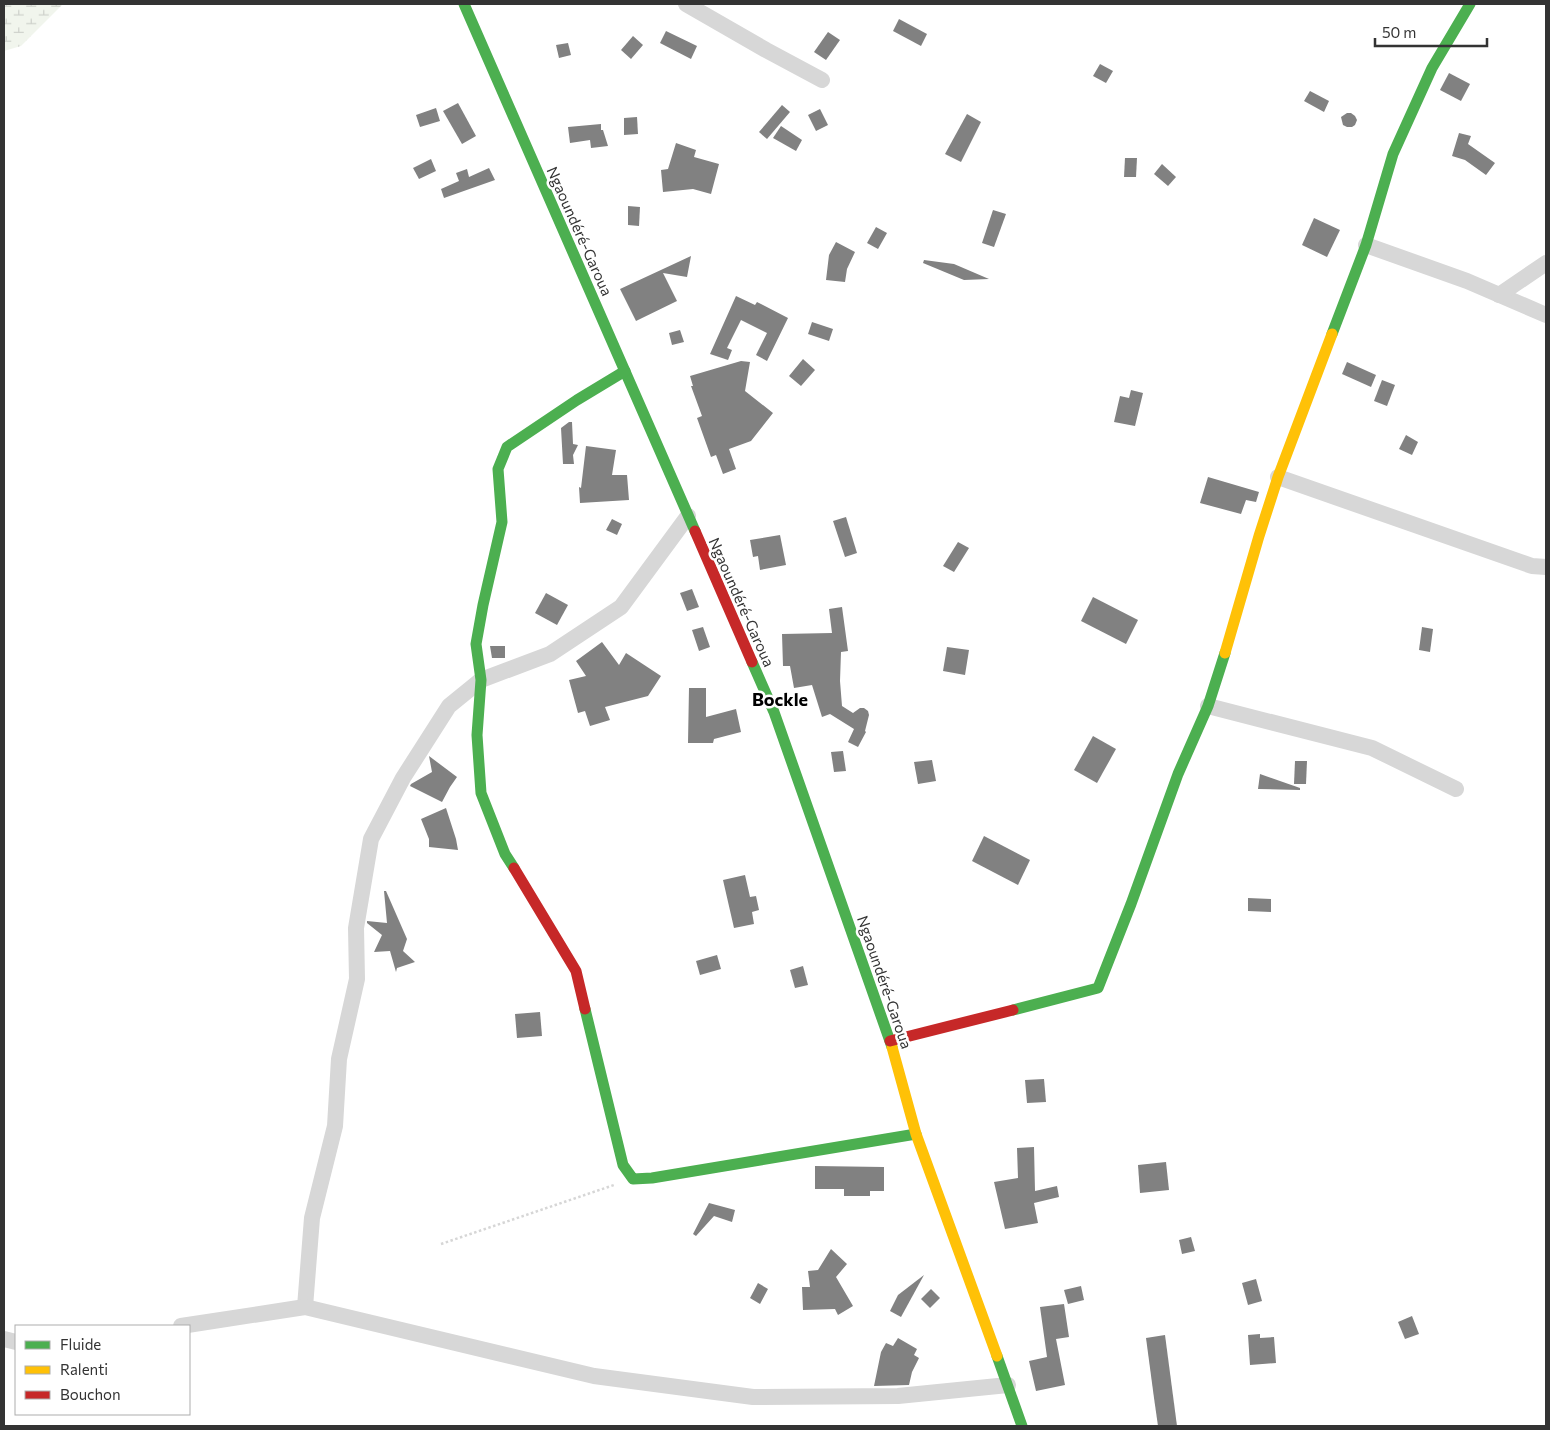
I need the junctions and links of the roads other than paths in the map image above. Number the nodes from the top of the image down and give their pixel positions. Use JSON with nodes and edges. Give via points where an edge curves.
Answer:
{"nodes":[{"id":1,"x":464,"y":4,"type":"edge"},
{"id":2,"x":686,"y":4,"type":"edge"},
{"id":3,"x":1470,"y":4,"type":"edge"},
{"id":4,"x":822,"y":80,"type":"dead end"},
{"id":5,"x":1366,"y":245,"type":"junction"},
{"id":6,"x":1546,"y":263,"type":"edge"},
{"id":7,"x":1499,"y":295,"type":"junction"},
{"id":8,"x":1546,"y":315,"type":"edge"},
{"id":9,"x":625,"y":371,"type":"junction"},
{"id":10,"x":1278,"y":477,"type":"junction"},
{"id":11,"x":688,"y":516,"type":"junction"},
{"id":12,"x":1546,"y":566,"type":"edge"},
{"id":13,"x":481,"y":680,"type":"junction"},
{"id":14,"x":1208,"y":706,"type":"junction"},
{"id":15,"x":1456,"y":789,"type":"dead end"},
{"id":16,"x":890,"y":1041,"type":"junction"},
{"id":17,"x":916,"y":1134,"type":"junction"},
{"id":18,"x":305,"y":1307,"type":"junction"},
{"id":19,"x":188,"y":1325,"type":"edge"},
{"id":20,"x":1008,"y":1385,"type":"junction"},
{"id":21,"x":1022,"y":1426,"type":"edge"}],
"edges":[{"from":1,"to":9,"type":"main road","name":"Ngaoundéré-Garoua"},
{"from":2,"to":4,"type":"street"},
{"from":3,"to":5,"type":"main road","via":[[1432,68],[1393,154]]},
{"from":5,"to":7,"type":"street"},
{"from":5,"to":10,"type":"main road"},
{"from":6,"to":7,"type":"street"},
{"from":7,"to":8,"type":"street"},
{"from":9,"to":11,"type":"main road","name":"Ngaoundéré-Garoua"},
{"from":9,"to":13,"type":"main road","via":[[507,446],[498,470],[502,522],[476,644]]},
{"from":10,"to":12,"type":"street","via":[[1532,566]]},
{"from":10,"to":14,"type":"main road"},
{"from":11,"to":13,"type":"street","via":[[621,607],[550,654]]},
{"from":11,"to":16,"type":"main road","name":"Ngaoundéré-Garoua","via":[[774,712]]},
{"from":13,"to":17,"type":"main road","via":[[477,735],[481,793],[504,854],[576,971],[623,1165],[633,1179]]},
{"from":13,"to":18,"type":"street","via":[[449,706],[403,778],[371,839],[356,928],[358,979],[339,1059],[335,1126],[312,1218]]},
{"from":14,"to":15,"type":"street","via":[[1372,748]]},
{"from":14,"to":16,"type":"main road","via":[[1178,774],[1098,988]]},
{"from":16,"to":17,"type":"main road","name":"Ngaoundéré-Garoua"},
{"from":17,"to":20,"type":"main road","name":"Ngaoundéré-Garoua"},
{"from":18,"to":19,"type":"street"},
{"from":18,"to":20,"type":"street","via":[[594,1376],[753,1397],[898,1396]]},
{"from":20,"to":21,"type":"main road","name":"Ngaoundéré-Garoua"}]}
